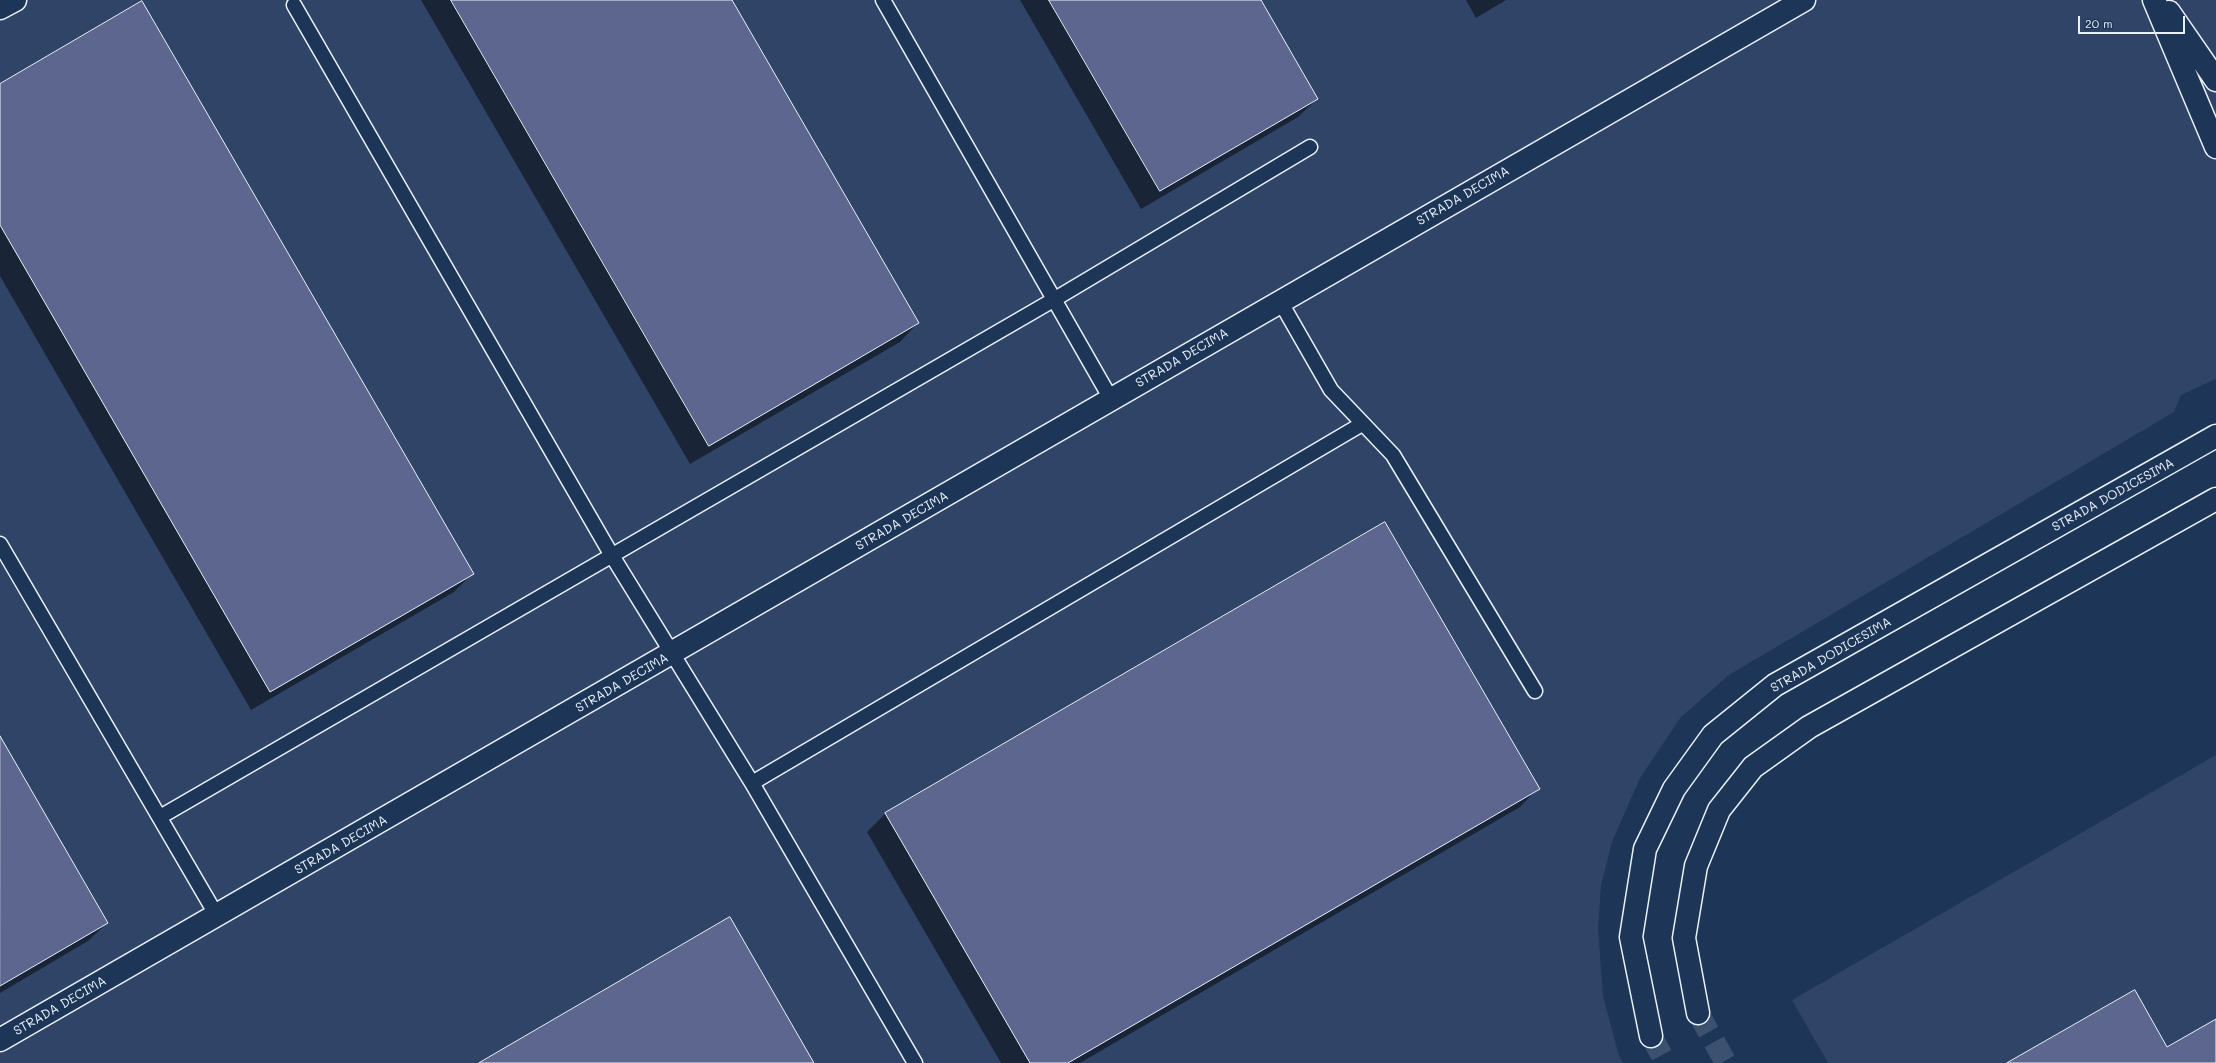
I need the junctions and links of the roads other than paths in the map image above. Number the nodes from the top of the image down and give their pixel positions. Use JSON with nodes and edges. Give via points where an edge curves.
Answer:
{"nodes":[{"id":1,"x":14,"y":0,"type":"edge"},
{"id":2,"x":883,"y":0,"type":"edge"},
{"id":3,"x":1804,"y":0,"type":"edge"},
{"id":4,"x":2154,"y":0,"type":"edge"},
{"id":5,"x":2161,"y":0,"type":"edge"},
{"id":6,"x":294,"y":5,"type":"dead end"},
{"id":7,"x":0,"y":8,"type":"edge"},
{"id":8,"x":2216,"y":80,"type":"edge"},
{"id":9,"x":1310,"y":147,"type":"dead end"},
{"id":10,"x":2216,"y":147,"type":"edge"},
{"id":11,"x":1056,"y":300,"type":"junction"},
{"id":12,"x":1280,"y":301,"type":"junction"},
{"id":13,"x":1111,"y":399,"type":"junction"},
{"id":14,"x":1362,"y":424,"type":"junction"},
{"id":15,"x":2216,"y":436,"type":"edge"},
{"id":16,"x":2216,"y":500,"type":"edge"},
{"id":17,"x":0,"y":544,"type":"edge"},
{"id":18,"x":611,"y":554,"type":"junction"},
{"id":19,"x":671,"y":655,"type":"junction"},
{"id":20,"x":1535,"y":691,"type":"dead end"},
{"id":21,"x":752,"y":783,"type":"junction"},
{"id":22,"x":160,"y":817,"type":"junction"},
{"id":23,"x":216,"y":916,"type":"junction"},
{"id":24,"x":1698,"y":1013,"type":"tunnel mouth"},
{"id":25,"x":1651,"y":1036,"type":"tunnel mouth"},
{"id":26,"x":0,"y":1040,"type":"edge"},
{"id":27,"x":915,"y":1063,"type":"edge"}],
"edges":[{"from":1,"to":7,"type":"street"},
{"from":2,"to":11,"type":"lane"},
{"from":3,"to":12,"type":"street","name":"STRADA DECIMA"},
{"from":4,"to":10,"type":"street"},
{"from":5,"to":8,"type":"street"},
{"from":6,"to":18,"type":"lane"},
{"from":9,"to":11,"type":"lane"},
{"from":11,"to":13,"type":"lane"},
{"from":11,"to":18,"type":"lane"},
{"from":12,"to":13,"type":"street","name":"STRADA DECIMA"},
{"from":12,"to":14,"type":"lane","via":[[1331,390]]},
{"from":13,"to":19,"type":"street","name":"STRADA DECIMA"},
{"from":14,"to":20,"type":"lane","via":[[1393,455]]},
{"from":14,"to":21,"type":"lane"},
{"from":15,"to":25,"type":"street","name":"STRADA DODICESIMA","via":[[1775,685],[1713,735],[1674,789],[1645,848],[1631,937]]},
{"from":16,"to":24,"type":"street","via":[[1809,727],[1753,766],[1719,810],[1696,866],[1684,938]]},
{"from":17,"to":22,"type":"lane"},
{"from":18,"to":19,"type":"lane"},
{"from":18,"to":22,"type":"lane"},
{"from":19,"to":21,"type":"lane"},
{"from":19,"to":23,"type":"street","name":"STRADA DECIMA"},
{"from":21,"to":27,"type":"lane"},
{"from":22,"to":23,"type":"lane"},
{"from":23,"to":26,"type":"street","name":"STRADA DECIMA"}]}
